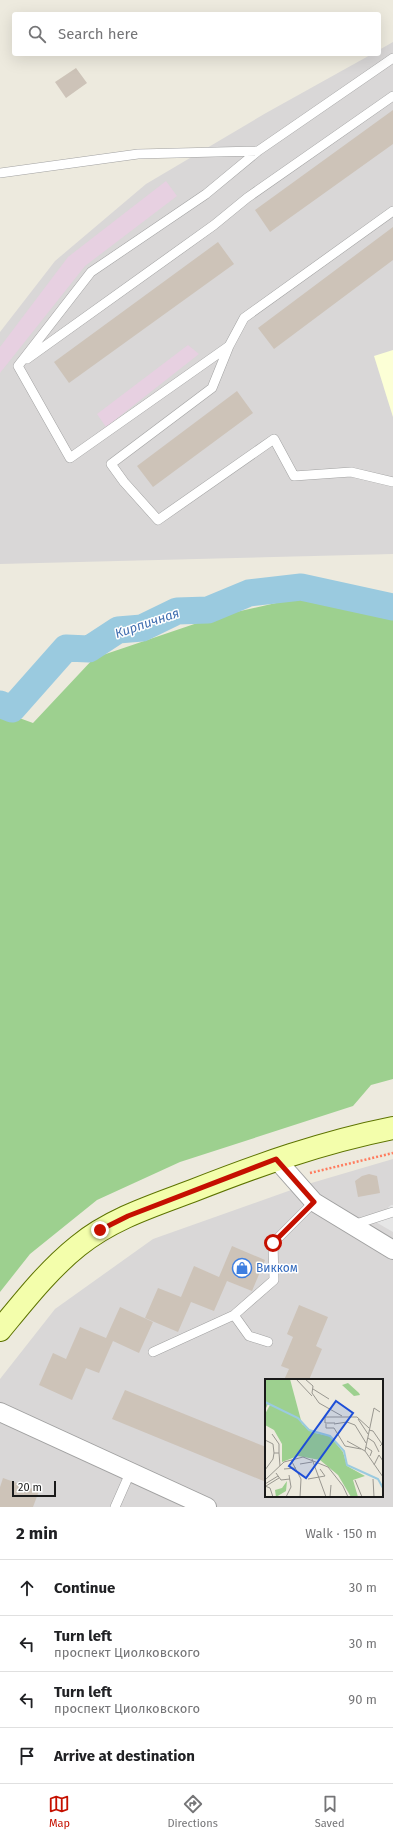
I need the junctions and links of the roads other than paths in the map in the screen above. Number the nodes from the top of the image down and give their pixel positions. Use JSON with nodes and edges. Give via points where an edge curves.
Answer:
{"nodes":[{"id":1,"x":393,"y":58,"type":"edge"},
{"id":2,"x":393,"y":96,"type":"edge"},
{"id":3,"x":258,"y":151,"type":"junction"},
{"id":4,"x":0,"y":173,"type":"edge"},
{"id":5,"x":393,"y":211,"type":"edge"},
{"id":6,"x":229,"y":346,"type":"junction"},
{"id":7,"x":18,"y":366,"type":"junction"},
{"id":8,"x":393,"y":482,"type":"edge"},
{"id":9,"x":393,"y":1128,"type":"edge"},
{"id":10,"x":276,"y":1159,"type":"junction"},
{"id":11,"x":314,"y":1202,"type":"junction"},
{"id":12,"x":393,"y":1212,"type":"edge"},
{"id":13,"x":352,"y":1225,"type":"junction"},
{"id":14,"x":393,"y":1250,"type":"edge"},
{"id":15,"x":234,"y":1315,"type":"junction"},
{"id":16,"x":0,"y":1330,"type":"edge"},
{"id":17,"x":268,"y":1342,"type":"dead end"},
{"id":18,"x":153,"y":1352,"type":"dead end"},
{"id":19,"x":0,"y":1412,"type":"edge"},
{"id":20,"x":130,"y":1473,"type":"junction"},
{"id":21,"x":115,"y":1507,"type":"edge"},
{"id":22,"x":206,"y":1507,"type":"edge"}],
"edges":[{"from":1,"to":3,"type":"lane"},
{"from":2,"to":7,"type":"lane","via":[[247,198],[214,225]]},
{"from":3,"to":4,"type":"lane","via":[[138,154]]},
{"from":3,"to":7,"type":"lane","via":[[206,194],[91,272]]},
{"from":5,"to":6,"type":"lane","via":[[244,318]]},
{"from":6,"to":7,"type":"lane","via":[[70,458]]},
{"from":6,"to":8,"type":"lane","via":[[212,388],[111,464],[158,520],[274,439],[294,476],[351,472]]},
{"from":9,"to":10,"type":"main road","via":[[349,1137]]},
{"from":10,"to":11,"type":"street"},
{"from":10,"to":16,"type":"main road","via":[[128,1216],[100,1230],[77,1246],[45,1277]]},
{"from":11,"to":13,"type":"street"},
{"from":11,"to":15,"type":"lane","via":[[273,1243],[274,1280]]},
{"from":12,"to":13,"type":"lane"},
{"from":13,"to":14,"type":"street"},
{"from":15,"to":17,"type":"lane","via":[[248,1336]]},
{"from":15,"to":18,"type":"lane"},
{"from":19,"to":20,"type":"street"},
{"from":20,"to":21,"type":"lane"},
{"from":20,"to":22,"type":"street"}]}
